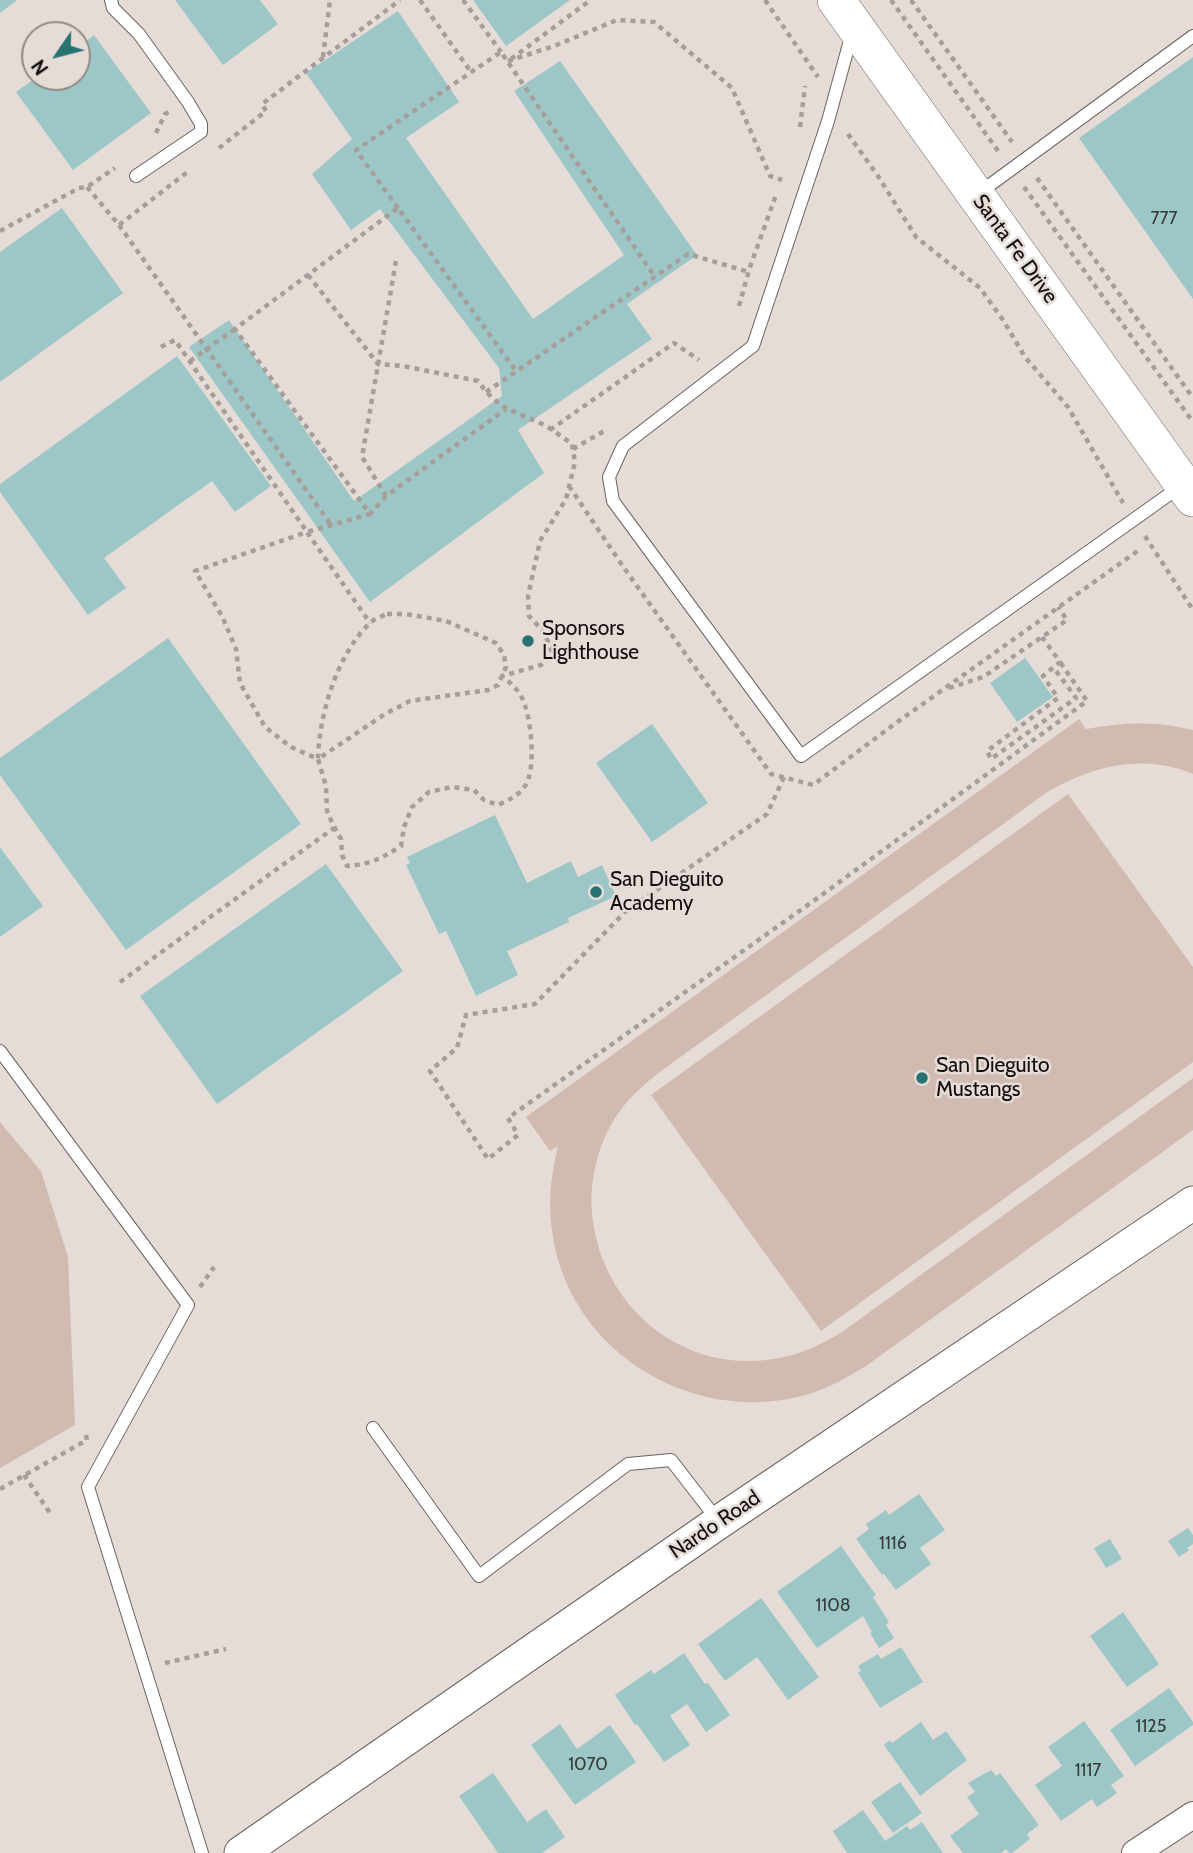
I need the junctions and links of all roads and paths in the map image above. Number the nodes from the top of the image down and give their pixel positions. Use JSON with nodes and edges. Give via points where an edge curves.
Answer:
{"nodes":[{"id":1,"x":111,"y":0,"type":"edge"},
{"id":2,"x":330,"y":0,"type":"edge"},
{"id":3,"x":401,"y":0,"type":"edge"},
{"id":4,"x":420,"y":0,"type":"edge"},
{"id":5,"x":463,"y":0,"type":"edge"},
{"id":6,"x":586,"y":0,"type":"edge"},
{"id":7,"x":765,"y":0,"type":"edge"},
{"id":8,"x":891,"y":0,"type":"edge"},
{"id":9,"x":911,"y":0,"type":"edge"},
{"id":10,"x":845,"y":13,"type":"edge"},
{"id":11,"x":1193,"y":36,"type":"edge"},
{"id":12,"x":501,"y":52,"type":"junction"},
{"id":13,"x":323,"y":58,"type":"junction"},
{"id":14,"x":508,"y":61,"type":"junction"},
{"id":15,"x":471,"y":72,"type":"junction"},
{"id":16,"x":805,"y":86,"type":"dead end"},
{"id":17,"x":833,"y":103,"type":"junction"},
{"id":18,"x":800,"y":127,"type":"dead end"},
{"id":19,"x":214,"y":152,"type":"dead end"},
{"id":20,"x":1025,"y":160,"type":"junction"},
{"id":21,"x":193,"y":168,"type":"dead end"},
{"id":22,"x":1011,"y":169,"type":"junction"},
{"id":23,"x":786,"y":170,"type":"dead end"},
{"id":24,"x":136,"y":176,"type":"dead end"},
{"id":25,"x":782,"y":180,"type":"junction"},
{"id":26,"x":976,"y":195,"type":"junction"},
{"id":27,"x":398,"y":208,"type":"junction"},
{"id":28,"x":119,"y":225,"type":"junction"},
{"id":29,"x":0,"y":231,"type":"edge"},
{"id":30,"x":396,"y":261,"type":"dead end"},
{"id":31,"x":748,"y":272,"type":"junction"},
{"id":32,"x":308,"y":275,"type":"junction"},
{"id":33,"x":655,"y":277,"type":"junction"},
{"id":34,"x":739,"y":309,"type":"dead end"},
{"id":35,"x":235,"y":329,"type":"junction"},
{"id":36,"x":161,"y":347,"type":"dead end"},
{"id":37,"x":207,"y":349,"type":"junction"},
{"id":38,"x":190,"y":361,"type":"junction"},
{"id":39,"x":378,"y":364,"type":"junction"},
{"id":40,"x":690,"y":368,"type":"dead end"},
{"id":41,"x":516,"y":371,"type":"junction"},
{"id":42,"x":486,"y":392,"type":"junction"},
{"id":43,"x":1193,"y":398,"type":"edge"},
{"id":44,"x":506,"y":409,"type":"junction"},
{"id":45,"x":1193,"y":422,"type":"edge"},
{"id":46,"x":551,"y":430,"type":"junction"},
{"id":47,"x":606,"y":430,"type":"dead end"},
{"id":48,"x":573,"y":449,"type":"junction"},
{"id":49,"x":569,"y":485,"type":"junction"},
{"id":50,"x":1188,"y":491,"type":"edge"},
{"id":51,"x":386,"y":496,"type":"junction"},
{"id":52,"x":370,"y":514,"type":"junction"},
{"id":53,"x":1134,"y":520,"type":"junction"},
{"id":54,"x":331,"y":525,"type":"junction"},
{"id":55,"x":307,"y":532,"type":"junction"},
{"id":56,"x":1139,"y":550,"type":"dead end"},
{"id":57,"x":1058,"y":607,"type":"junction"},
{"id":58,"x":1193,"y":610,"type":"edge"},
{"id":59,"x":370,"y":623,"type":"junction"},
{"id":60,"x":1042,"y":637,"type":"junction"},
{"id":61,"x":1060,"y":662,"type":"junction"},
{"id":62,"x":1054,"y":668,"type":"junction"},
{"id":63,"x":502,"y":676,"type":"junction"},
{"id":64,"x":942,"y":690,"type":"junction"},
{"id":65,"x":318,"y":759,"type":"junction"},
{"id":66,"x":784,"y":777,"type":"junction"},
{"id":67,"x":334,"y":828,"type":"junction"},
{"id":68,"x":120,"y":982,"type":"dead end"},
{"id":69,"x":0,"y":1051,"type":"edge"},
{"id":70,"x":1193,"y":1203,"type":"edge"},
{"id":71,"x":373,"y":1428,"type":"dead end"},
{"id":72,"x":85,"y":1430,"type":"dead end"},
{"id":73,"x":24,"y":1475,"type":"junction"},
{"id":74,"x":0,"y":1489,"type":"edge"},
{"id":75,"x":50,"y":1513,"type":"dead end"},
{"id":76,"x":719,"y":1522,"type":"junction"},
{"id":77,"x":226,"y":1649,"type":"dead end"},
{"id":78,"x":144,"y":1669,"type":"junction"},
{"id":79,"x":1193,"y":1815,"type":"edge"},
{"id":80,"x":202,"y":1853,"type":"edge"},
{"id":81,"x":241,"y":1853,"type":"edge"},
{"id":82,"x":1135,"y":1853,"type":"edge"}],
"edges":[{"from":1,"to":24,"type":"lane","via":[[201,124],[201,132]]},
{"from":2,"to":13,"type":"path"},
{"from":3,"to":13,"type":"path"},
{"from":4,"to":15,"type":"path"},
{"from":5,"to":12,"type":"path"},
{"from":6,"to":14,"type":"path"},
{"from":7,"to":17,"type":"path"},
{"from":8,"to":22,"type":"path"},
{"from":9,"to":20,"type":"path"},
{"from":10,"to":17,"type":"lane"},
{"from":10,"to":26,"type":"main road","name":"Santa Fe Drive"},
{"from":11,"to":20,"type":"lane"},
{"from":12,"to":14,"type":"path"},
{"from":12,"to":15,"type":"path"},
{"from":13,"to":19,"type":"path","via":[[262,104],[267,111]]},
{"from":14,"to":25,"type":"path","via":[[617,20],[654,22],[732,88],[770,176]]},
{"from":14,"to":33,"type":"path"},
{"from":15,"to":27,"type":"path","via":[[356,150]]},
{"from":16,"to":18,"type":"path"},
{"from":17,"to":53,"type":"path","via":[[842,126],[915,237],[980,288],[1025,358],[1068,407]]},
{"from":17,"to":53,"type":"lane","via":[[753,346],[623,446],[609,477],[613,501],[801,756]]},
{"from":20,"to":22,"type":"lane"},
{"from":20,"to":43,"type":"path"},
{"from":21,"to":28,"type":"path"},
{"from":22,"to":26,"type":"lane"},
{"from":22,"to":45,"type":"path"},
{"from":23,"to":25,"type":"path"},
{"from":25,"to":31,"type":"path"},
{"from":26,"to":50,"type":"main road","name":"Santa Fe Drive"},
{"from":27,"to":32,"type":"path"},
{"from":27,"to":41,"type":"path"},
{"from":28,"to":29,"type":"path","via":[[87,187],[79,187]]},
{"from":28,"to":37,"type":"path"},
{"from":30,"to":39,"type":"path"},
{"from":31,"to":33,"type":"path","via":[[688,254]]},
{"from":31,"to":34,"type":"path"},
{"from":32,"to":35,"type":"path"},
{"from":32,"to":39,"type":"path"},
{"from":33,"to":41,"type":"path"},
{"from":35,"to":37,"type":"path"},
{"from":35,"to":52,"type":"path"},
{"from":36,"to":38,"type":"path","via":[[176,340]]},
{"from":37,"to":38,"type":"path"},
{"from":37,"to":54,"type":"path"},
{"from":38,"to":55,"type":"path"},
{"from":39,"to":42,"type":"path","via":[[478,381]]},
{"from":39,"to":51,"type":"path","via":[[362,457]]},
{"from":40,"to":46,"type":"path","via":[[700,360],[674,343]]},
{"from":41,"to":42,"type":"path"},
{"from":42,"to":44,"type":"path"},
{"from":44,"to":46,"type":"path"},
{"from":44,"to":51,"type":"path"},
{"from":46,"to":48,"type":"path"},
{"from":47,"to":48,"type":"path"},
{"from":48,"to":49,"type":"path"},
{"from":49,"to":63,"type":"path","via":[[566,499],[540,541],[528,596],[529,616],[544,632],[552,652],[541,665]]},
{"from":49,"to":66,"type":"path","via":[[771,774]]},
{"from":50,"to":53,"type":"lane"},
{"from":51,"to":52,"type":"path"},
{"from":52,"to":54,"type":"path"},
{"from":53,"to":58,"type":"path"},
{"from":54,"to":55,"type":"path"},
{"from":55,"to":59,"type":"path"},
{"from":55,"to":65,"type":"path","via":[[195,571],[222,616],[236,649],[240,683],[265,727],[291,747]]},
{"from":56,"to":57,"type":"path"},
{"from":57,"to":60,"type":"path","via":[[1067,620]]},
{"from":57,"to":64,"type":"path"},
{"from":59,"to":63,"type":"path","via":[[387,614],[446,621],[496,643],[504,655]]},
{"from":59,"to":65,"type":"path","via":[[348,652],[327,699]]},
{"from":60,"to":61,"type":"path"},
{"from":60,"to":64,"type":"path","via":[[983,677]]},
{"from":61,"to":62,"type":"path"},
{"from":61,"to":66,"type":"path","via":[[1087,701],[508,1118],[518,1135],[488,1159],[430,1071],[457,1048],[466,1015],[535,1004],[625,912],[767,814]]},
{"from":62,"to":62,"type":"path","via":[[1044,676],[1058,698],[987,751],[991,759],[1076,698]]},
{"from":63,"to":65,"type":"path","via":[[498,685],[488,690],[410,701]]},
{"from":63,"to":67,"type":"path","via":[[522,698],[530,729],[527,784],[515,797],[498,805],[474,790],[452,787],[429,792],[412,807],[401,846],[362,865],[347,866]]},
{"from":64,"to":66,"type":"path","via":[[813,785]]},
{"from":65,"to":67,"type":"path"},
{"from":67,"to":68,"type":"path"},
{"from":69,"to":78,"type":"lane","via":[[188,1305],[88,1487]]},
{"from":70,"to":76,"type":"street","name":"Nardo Road"},
{"from":71,"to":76,"type":"lane","via":[[479,1576],[628,1464],[671,1460]]},
{"from":72,"to":73,"type":"path","via":[[86,1440]]},
{"from":73,"to":74,"type":"path"},
{"from":73,"to":75,"type":"path"},
{"from":76,"to":81,"type":"street","name":"Nardo Road"},
{"from":77,"to":78,"type":"path"},
{"from":78,"to":80,"type":"lane"},
{"from":79,"to":82,"type":"street"}]}
